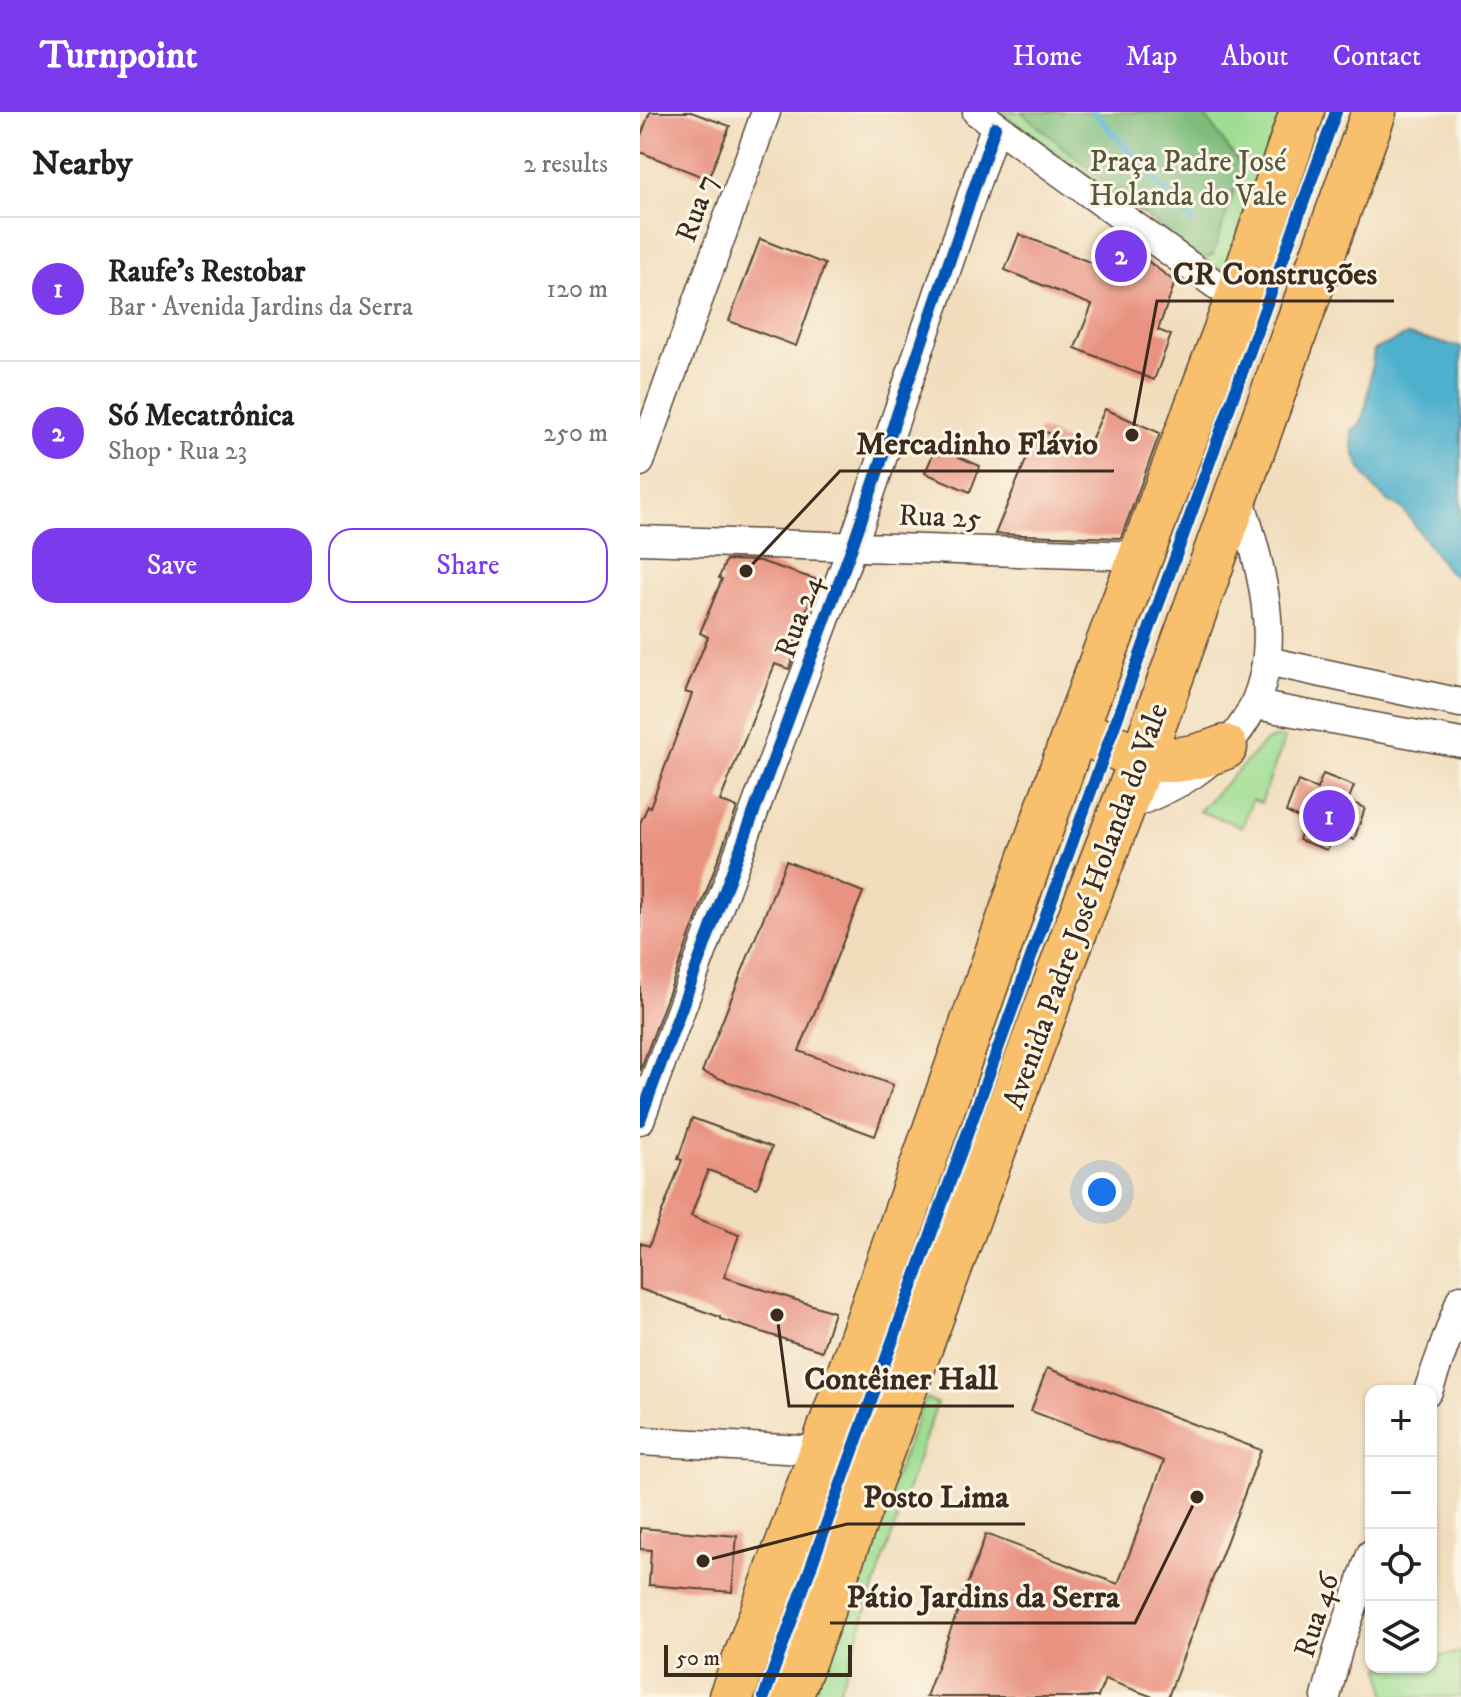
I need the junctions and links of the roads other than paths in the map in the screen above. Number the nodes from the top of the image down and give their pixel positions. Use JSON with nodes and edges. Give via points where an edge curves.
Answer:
{"nodes":[{"id":1,"x":766,"y":112,"type":"edge"},
{"id":2,"x":1302,"y":112,"type":"edge"},
{"id":3,"x":1374,"y":112,"type":"edge"},
{"id":4,"x":986,"y":119,"type":"edge"},
{"id":5,"x":1237,"y":300,"type":"junction"},
{"id":6,"x":640,"y":462,"type":"edge"},
{"id":7,"x":1237,"y":489,"type":"junction"},
{"id":8,"x":640,"y":540,"type":"edge"},
{"id":9,"x":852,"y":547,"type":"junction"},
{"id":10,"x":1143,"y":556,"type":"junction"},
{"id":11,"x":1267,"y":661,"type":"junction"},
{"id":12,"x":1461,"y":703,"type":"edge"},
{"id":13,"x":1256,"y":705,"type":"junction"},
{"id":14,"x":1076,"y":729,"type":"junction"},
{"id":15,"x":1461,"y":743,"type":"edge"},
{"id":16,"x":1225,"y":747,"type":"junction"},
{"id":17,"x":1142,"y":758,"type":"junction"},
{"id":18,"x":1122,"y":809,"type":"junction"},
{"id":19,"x":640,"y":1120,"type":"edge"},
{"id":20,"x":1461,"y":1299,"type":"edge"},
{"id":21,"x":1430,"y":1385,"type":"edge"},
{"id":22,"x":640,"y":1441,"type":"edge"},
{"id":23,"x":822,"y":1451,"type":"junction"},
{"id":24,"x":1365,"y":1571,"type":"edge"},
{"id":25,"x":731,"y":1697,"type":"edge"},
{"id":26,"x":790,"y":1697,"type":"edge"},
{"id":27,"x":1326,"y":1697,"type":"edge"}],
"edges":[{"from":1,"to":6,"type":"street","name":"Rua 7"},
{"from":2,"to":5,"type":"main road"},
{"from":3,"to":7,"type":"main road","name":"Avenida Padre José Holanda do Vale"},
{"from":4,"to":5,"type":"street"},
{"from":4,"to":9,"type":"street","name":"Rua 24"},
{"from":5,"to":10,"type":"main road"},
{"from":7,"to":11,"type":"street","via":[[1264,589]]},
{"from":7,"to":17,"type":"main road","name":"Avenida Padre José Holanda do Vale"},
{"from":8,"to":9,"type":"street","name":"Rua 25"},
{"from":9,"to":10,"type":"street","name":"Rua 25"},
{"from":9,"to":19,"type":"street","name":"Rua 24"},
{"from":10,"to":14,"type":"main road"},
{"from":11,"to":12,"type":"street"},
{"from":11,"to":13,"type":"street"},
{"from":13,"to":15,"type":"street"},
{"from":13,"to":16,"type":"street"},
{"from":14,"to":17,"type":"main road"},
{"from":14,"to":23,"type":"main road"},
{"from":16,"to":17,"type":"main road","via":[[1182,761]]},
{"from":16,"to":18,"type":"street","via":[[1190,776]]},
{"from":17,"to":18,"type":"main road","name":"Avenida Padre José Holanda do Vale"},
{"from":18,"to":26,"type":"main road","name":"Avenida Padre José Holanda do Vale"},
{"from":20,"to":21,"type":"street"},
{"from":22,"to":23,"type":"street"},
{"from":23,"to":25,"type":"main road"},
{"from":24,"to":27,"type":"street","name":"Rua 46"}]}
